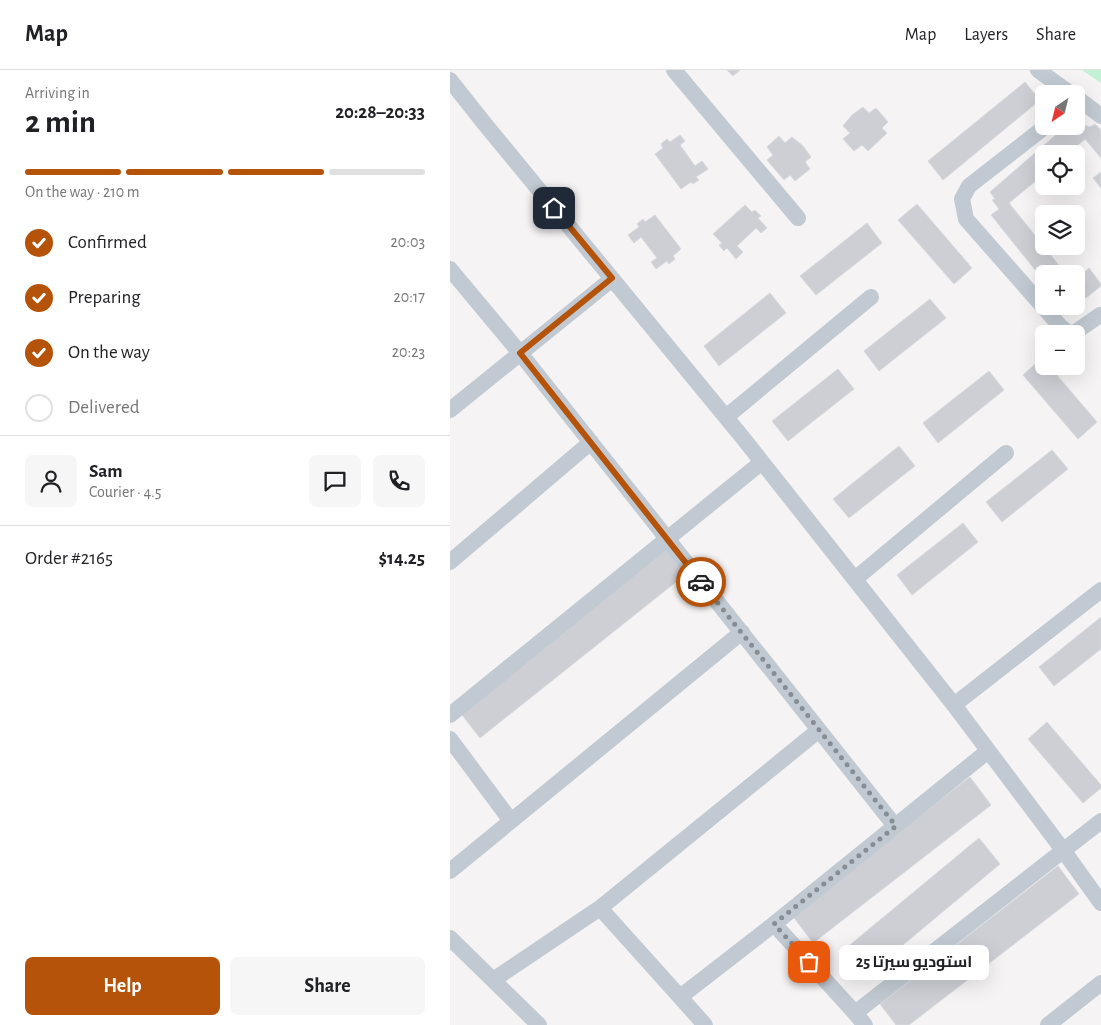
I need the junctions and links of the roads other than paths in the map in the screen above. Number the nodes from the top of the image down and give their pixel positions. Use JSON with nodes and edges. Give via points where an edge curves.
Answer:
{"nodes":[{"id":1,"x":674,"y":70,"type":"edge"},
{"id":2,"x":1038,"y":70,"type":"edge"},
{"id":3,"x":450,"y":80,"type":"edge"},
{"id":4,"x":1058,"y":85,"type":"edge"},
{"id":5,"x":1085,"y":104,"type":"edge"},
{"id":6,"x":1101,"y":116,"type":"edge"},
{"id":7,"x":1035,"y":135,"type":"edge"},
{"id":8,"x":798,"y":218,"type":"dead end"},
{"id":9,"x":450,"y":269,"type":"edge"},
{"id":10,"x":612,"y":278,"type":"junction"},
{"id":11,"x":871,"y":297,"type":"dead end"},
{"id":12,"x":1100,"y":315,"type":"edge"},
{"id":13,"x":520,"y":353,"type":"junction"},
{"id":14,"x":450,"y":410,"type":"edge"},
{"id":15,"x":726,"y":417,"type":"junction"},
{"id":16,"x":591,"y":442,"type":"junction"},
{"id":17,"x":1006,"y":453,"type":"dead end"},
{"id":18,"x":762,"y":462,"type":"junction"},
{"id":19,"x":667,"y":538,"type":"junction"},
{"id":20,"x":450,"y":562,"type":"edge"},
{"id":21,"x":855,"y":579,"type":"junction"},
{"id":22,"x":1101,"y":590,"type":"edge"},
{"id":23,"x":742,"y":632,"type":"junction"},
{"id":24,"x":954,"y":705,"type":"junction"},
{"id":25,"x":450,"y":715,"type":"edge"},
{"id":26,"x":819,"y":730,"type":"junction"},
{"id":27,"x":450,"y":739,"type":"edge"},
{"id":28,"x":988,"y":751,"type":"junction"},
{"id":29,"x":1101,"y":820,"type":"edge"},
{"id":30,"x":511,"y":821,"type":"junction"},
{"id":31,"x":896,"y":826,"type":"junction"},
{"id":32,"x":1063,"y":850,"type":"junction"},
{"id":33,"x":450,"y":871,"type":"edge"},
{"id":34,"x":1101,"y":903,"type":"edge"},
{"id":35,"x":600,"y":908,"type":"junction"},
{"id":36,"x":774,"y":924,"type":"junction"},
{"id":37,"x":450,"y":938,"type":"edge"},
{"id":38,"x":493,"y":980,"type":"junction"},
{"id":39,"x":1101,"y":983,"type":"edge"},
{"id":40,"x":680,"y":997,"type":"junction"},
{"id":41,"x":860,"y":1019,"type":"edge"},
{"id":42,"x":539,"y":1025,"type":"edge"},
{"id":43,"x":705,"y":1025,"type":"edge"},
{"id":44,"x":1048,"y":1025,"type":"edge"}],
"edges":[{"from":1,"to":8,"type":"street"},
{"from":2,"to":4,"type":"street"},
{"from":3,"to":10,"type":"street"},
{"from":5,"to":6,"type":"street"},
{"from":7,"to":12,"type":"street","via":[[969,186],[962,199],[966,220],[1067,332],[1074,333]]},
{"from":9,"to":13,"type":"street"},
{"from":10,"to":13,"type":"street"},
{"from":10,"to":15,"type":"street"},
{"from":11,"to":15,"type":"street"},
{"from":13,"to":14,"type":"street"},
{"from":13,"to":16,"type":"street"},
{"from":15,"to":18,"type":"street"},
{"from":16,"to":19,"type":"street"},
{"from":16,"to":20,"type":"street"},
{"from":17,"to":21,"type":"street"},
{"from":18,"to":19,"type":"street"},
{"from":18,"to":21,"type":"street"},
{"from":19,"to":23,"type":"street"},
{"from":19,"to":25,"type":"street"},
{"from":21,"to":24,"type":"street"},
{"from":22,"to":24,"type":"street"},
{"from":23,"to":26,"type":"street"},
{"from":23,"to":30,"type":"street"},
{"from":24,"to":28,"type":"street"},
{"from":26,"to":31,"type":"street"},
{"from":26,"to":35,"type":"street"},
{"from":27,"to":30,"type":"street"},
{"from":28,"to":31,"type":"street"},
{"from":28,"to":32,"type":"street"},
{"from":29,"to":32,"type":"street"},
{"from":30,"to":33,"type":"street"},
{"from":31,"to":36,"type":"street"},
{"from":32,"to":34,"type":"street"},
{"from":32,"to":41,"type":"street"},
{"from":35,"to":38,"type":"street"},
{"from":35,"to":40,"type":"street"},
{"from":36,"to":40,"type":"street"},
{"from":36,"to":41,"type":"street"},
{"from":37,"to":38,"type":"street"},
{"from":38,"to":42,"type":"street"},
{"from":39,"to":44,"type":"street"},
{"from":40,"to":43,"type":"street"}]}
